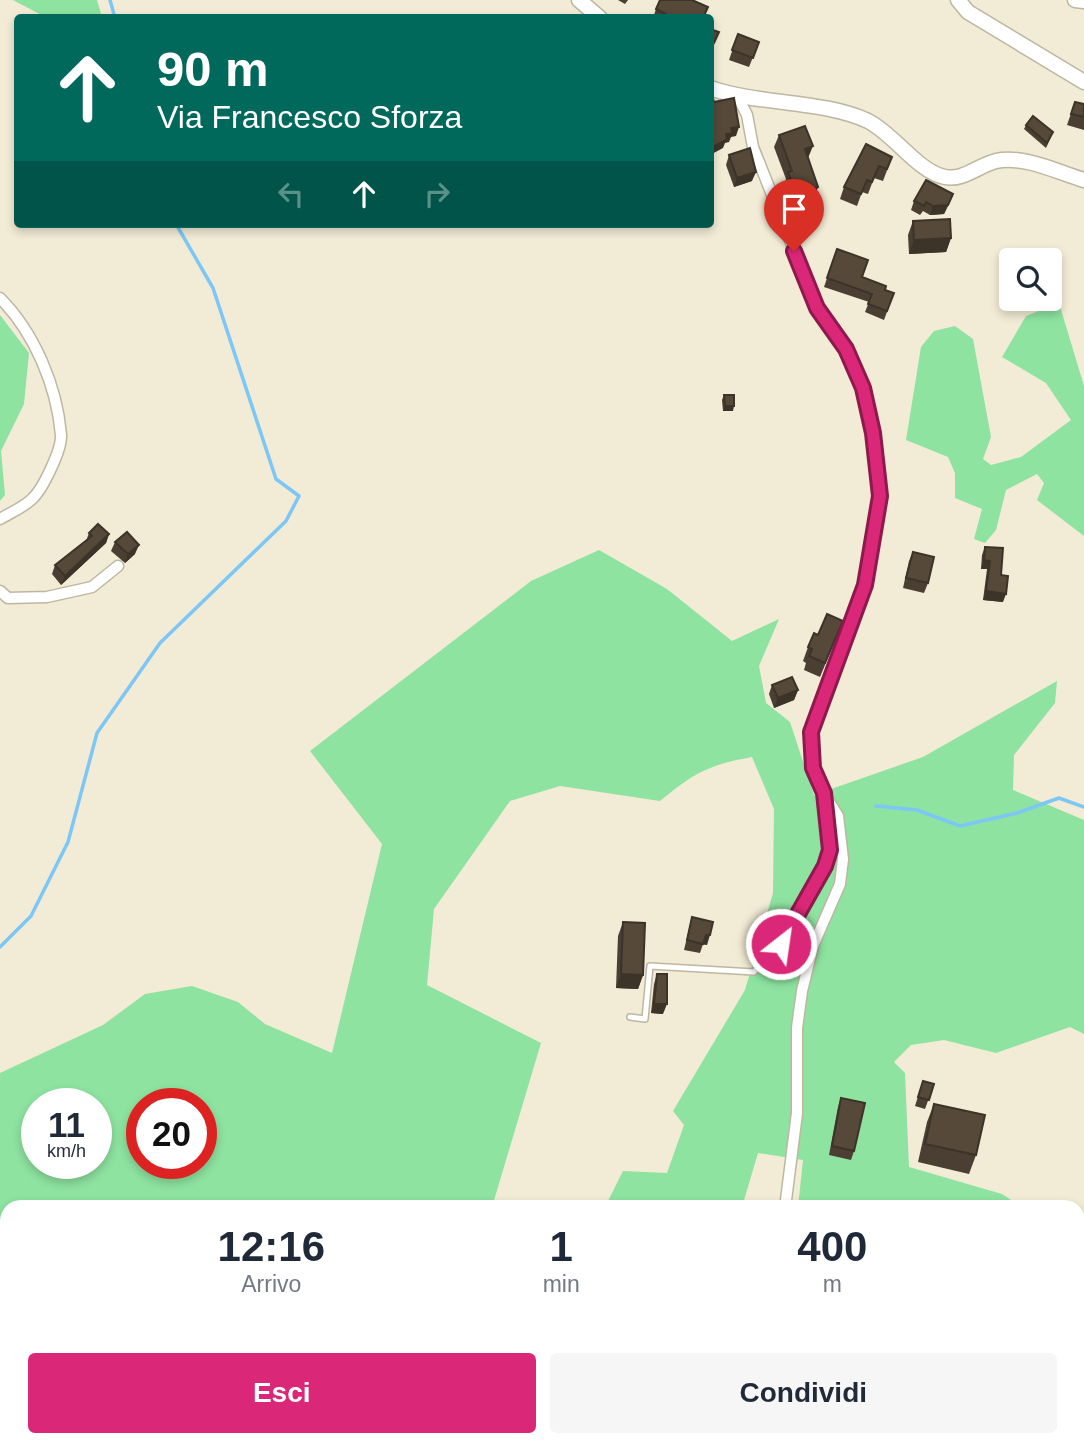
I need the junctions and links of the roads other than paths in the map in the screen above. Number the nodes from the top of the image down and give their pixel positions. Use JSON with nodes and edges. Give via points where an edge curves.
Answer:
{"nodes":[{"id":1,"x":579,"y":0,"type":"edge"},
{"id":2,"x":958,"y":0,"type":"edge"},
{"id":3,"x":1075,"y":0,"type":"edge"},
{"id":4,"x":1084,"y":1,"type":"edge"},
{"id":5,"x":595,"y":14,"type":"edge"},
{"id":6,"x":1084,"y":82,"type":"edge"},
{"id":7,"x":714,"y":89,"type":"edge"},
{"id":8,"x":738,"y":97,"type":"junction"},
{"id":9,"x":1084,"y":180,"type":"edge"},
{"id":10,"x":0,"y":298,"type":"edge"},
{"id":11,"x":0,"y":519,"type":"edge"},
{"id":12,"x":118,"y":566,"type":"dead end"},
{"id":13,"x":0,"y":590,"type":"edge"},
{"id":14,"x":824,"y":793,"type":"junction"},
{"id":15,"x":630,"y":1017,"type":"dead end"},
{"id":16,"x":786,"y":1200,"type":"edge"}],
"edges":[{"from":1,"to":5,"type":"main road"},
{"from":2,"to":6,"type":"main road","via":[[968,12]]},
{"from":3,"to":4,"type":"main road"},
{"from":7,"to":8,"type":"main road"},
{"from":8,"to":9,"type":"main road","via":[[837,112],[866,121],[942,177],[959,177],[997,161],[1028,162]]},
{"from":8,"to":14,"type":"street","via":[[817,308],[846,349],[863,388],[877,466],[880,496],[865,585],[811,732],[813,768]]},
{"from":10,"to":11,"type":"street","via":[[19,317],[39,353],[62,438],[48,476],[33,499]]},
{"from":12,"to":13,"type":"street","via":[[92,587],[47,597],[8,598]]},
{"from":14,"to":15,"type":"lane","via":[[830,850],[781,944],[754,972],[650,966],[645,1019]]},
{"from":14,"to":16,"type":"street","via":[[838,816],[843,859],[840,884],[813,946],[802,991],[797,1113]]}]}
